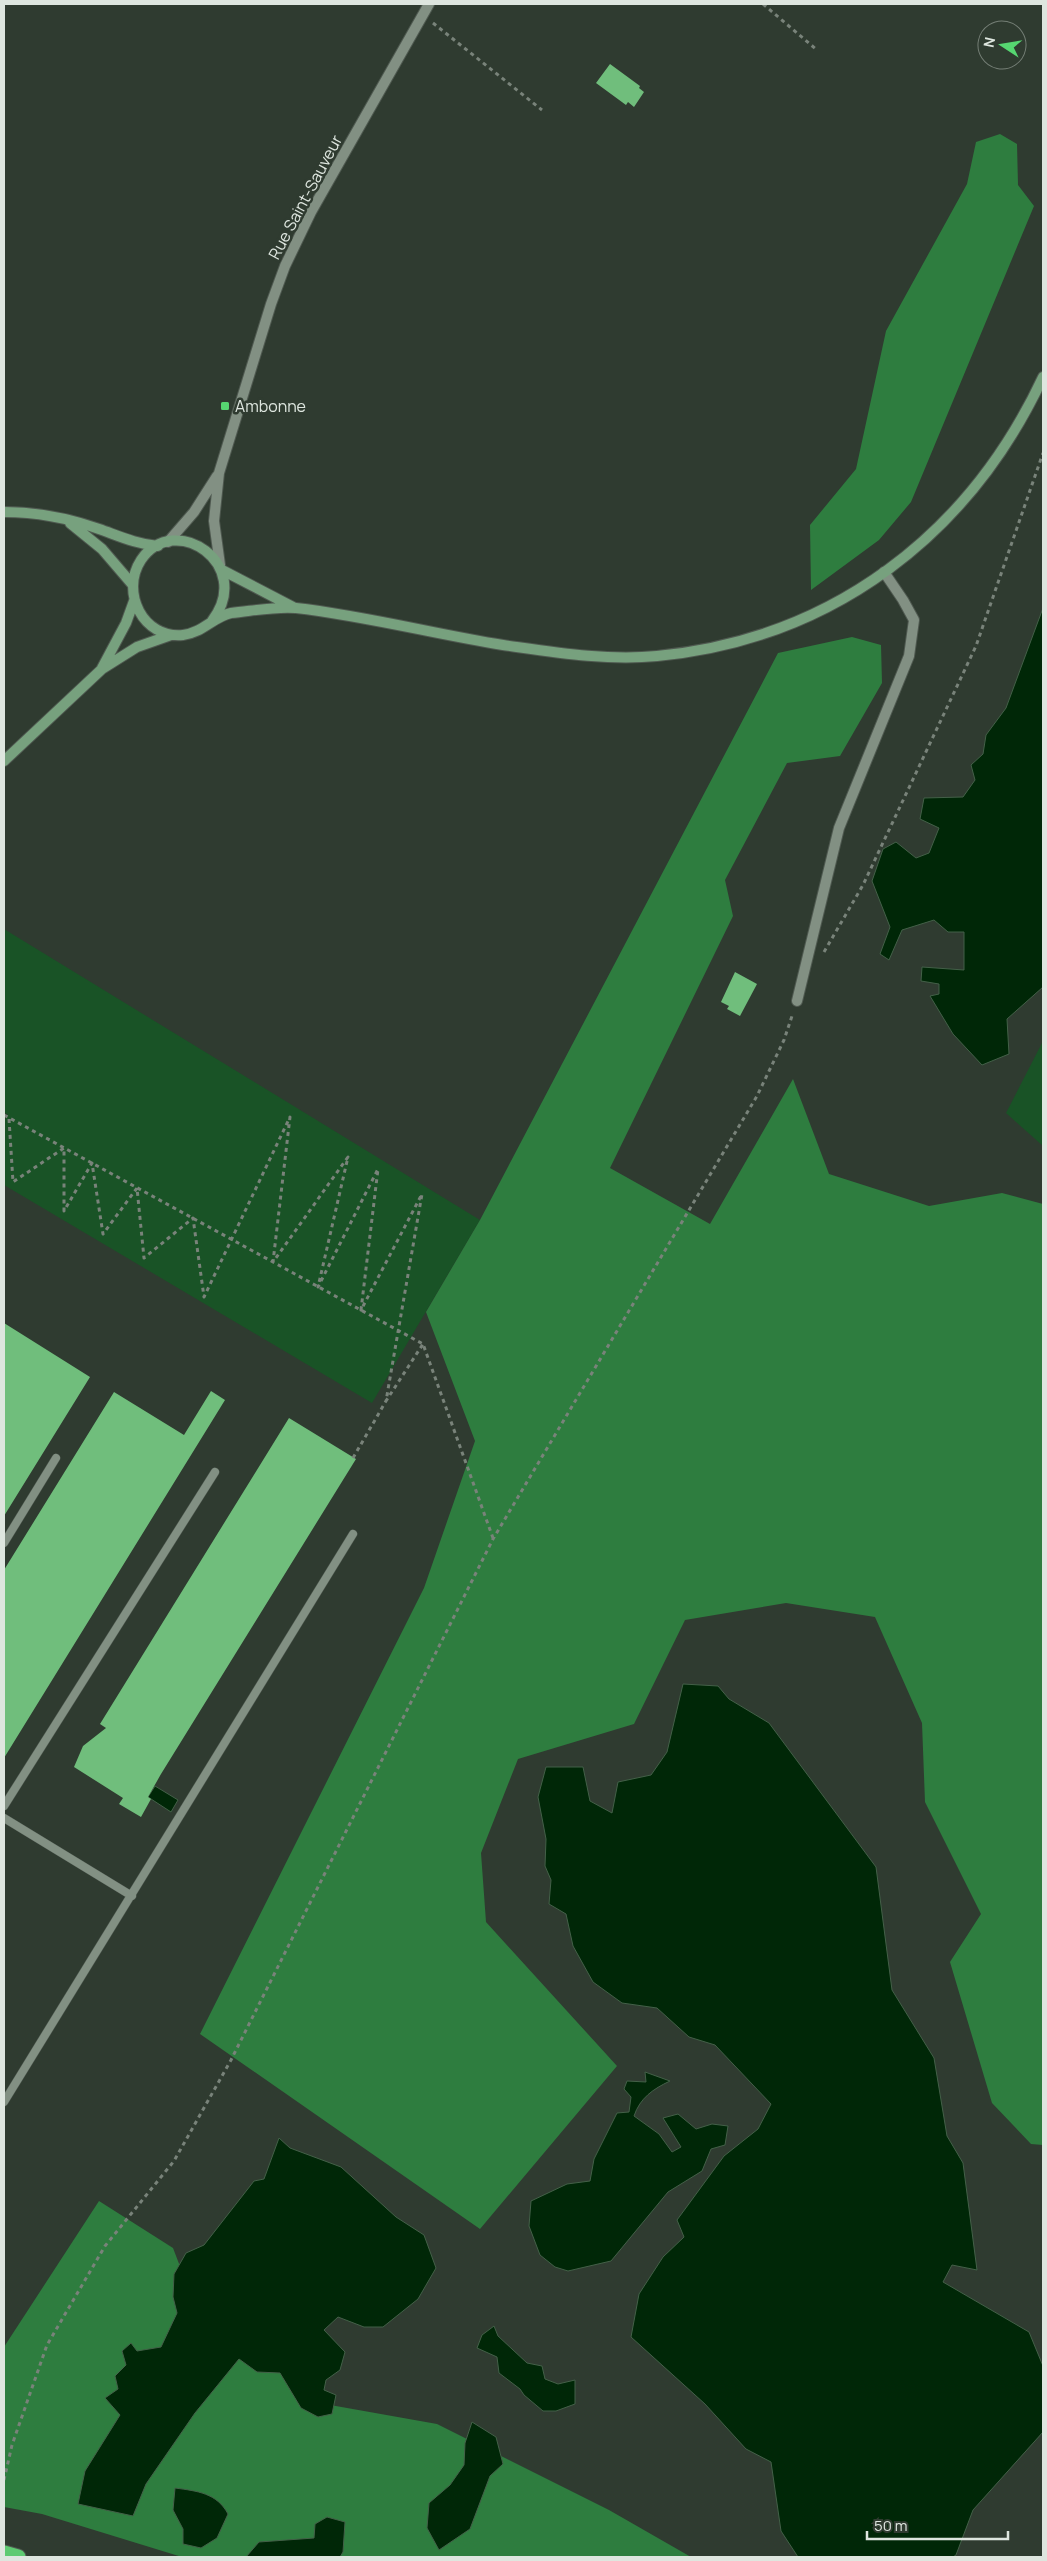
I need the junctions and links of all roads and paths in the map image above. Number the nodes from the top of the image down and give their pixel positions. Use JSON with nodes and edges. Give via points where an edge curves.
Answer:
{"nodes":[{"id":1,"x":429,"y":4,"type":"edge"},
{"id":2,"x":764,"y":4,"type":"edge"},
{"id":3,"x":423,"y":15,"type":"junction"},
{"id":4,"x":817,"y":50,"type":"dead end"},
{"id":5,"x":542,"y":110,"type":"dead end"},
{"id":6,"x":1043,"y":377,"type":"edge"},
{"id":7,"x":1043,"y":453,"type":"edge"},
{"id":8,"x":219,"y":473,"type":"junction"},
{"id":9,"x":4,"y":512,"type":"edge"},
{"id":10,"x":66,"y":520,"type":"junction"},
{"id":11,"x":163,"y":544,"type":"junction"},
{"id":12,"x":221,"y":568,"type":"junction"},
{"id":13,"x":884,"y":572,"type":"junction"},
{"id":14,"x":132,"y":584,"type":"junction"},
{"id":15,"x":134,"y":601,"type":"junction"},
{"id":16,"x":294,"y":608,"type":"junction"},
{"id":17,"x":212,"y":621,"type":"junction"},
{"id":18,"x":171,"y":634,"type":"junction"},
{"id":19,"x":102,"y":668,"type":"junction"},
{"id":20,"x":4,"y":761,"type":"edge"},
{"id":21,"x":820,"y":960,"type":"dead end"},
{"id":22,"x":797,"y":1001,"type":"joint"},
{"id":23,"x":4,"y":1116,"type":"edge"},
{"id":24,"x":10,"y":1119,"type":"junction"},
{"id":25,"x":64,"y":1148,"type":"junction"},
{"id":26,"x":92,"y":1164,"type":"junction"},
{"id":27,"x":137,"y":1188,"type":"junction"},
{"id":28,"x":193,"y":1218,"type":"junction"},
{"id":29,"x":231,"y":1239,"type":"junction"},
{"id":30,"x":273,"y":1262,"type":"junction"},
{"id":31,"x":318,"y":1287,"type":"junction"},
{"id":32,"x":361,"y":1310,"type":"junction"},
{"id":33,"x":398,"y":1330,"type":"junction"},
{"id":34,"x":424,"y":1344,"type":"junction"},
{"id":35,"x":386,"y":1401,"type":"junction"},
{"id":36,"x":56,"y":1458,"type":"dead end"},
{"id":37,"x":353,"y":1458,"type":"dead end"},
{"id":38,"x":215,"y":1472,"type":"dead end"},
{"id":39,"x":353,"y":1534,"type":"dead end"},
{"id":40,"x":493,"y":1539,"type":"junction"},
{"id":41,"x":4,"y":1543,"type":"edge"},
{"id":42,"x":4,"y":1806,"type":"edge"},
{"id":43,"x":4,"y":1818,"type":"edge"},
{"id":44,"x":132,"y":1896,"type":"junction"},
{"id":45,"x":4,"y":2102,"type":"edge"},
{"id":46,"x":4,"y":2480,"type":"edge"},
{"id":47,"x":4,"y":2553,"type":"edge"},
{"id":48,"x":18,"y":2557,"type":"edge"}],
"edges":[{"from":1,"to":3,"type":"street","name":"Rue Saint-Sauveur"},
{"from":2,"to":4,"type":"path"},
{"from":3,"to":5,"type":"path"},
{"from":3,"to":8,"type":"street","name":"Rue Saint-Sauveur","via":[[296,243],[271,304]]},
{"from":6,"to":13,"type":"street","via":[[1013,436],[990,470],[946,519]]},
{"from":7,"to":21,"type":"path","via":[[976,646],[863,885]]},
{"from":8,"to":11,"type":"street","name":"Rue Saint-Sauveur","via":[[194,512]]},
{"from":8,"to":12,"type":"street","name":"Rue Saint-Sauveur","via":[[214,521]]},
{"from":9,"to":10,"type":"street","via":[[43,514]]},
{"from":10,"to":11,"type":"street","via":[[129,541]]},
{"from":10,"to":14,"type":"street","via":[[102,549]]},
{"from":11,"to":12,"type":"street","via":[[188,542],[198,545]]},
{"from":11,"to":14,"type":"street","via":[[143,558]]},
{"from":12,"to":16,"type":"street","via":[[254,589]]},
{"from":12,"to":17,"type":"street","via":[[225,580],[224,602]]},
{"from":13,"to":16,"type":"street","via":[[844,599],[805,619],[751,638],[656,656],[566,653]]},
{"from":13,"to":22,"type":"street","via":[[914,620],[909,656],[839,828]]},
{"from":14,"to":15,"type":"street"},
{"from":15,"to":18,"type":"street","via":[[144,619]]},
{"from":15,"to":19,"type":"street"},
{"from":16,"to":17,"type":"street","via":[[231,613]]},
{"from":17,"to":18,"type":"street","via":[[193,633]]},
{"from":18,"to":19,"type":"street","via":[[137,647]]},
{"from":19,"to":20,"type":"street"},
{"from":22,"to":40,"type":"path","via":[[784,1040],[757,1096]]},
{"from":23,"to":24,"type":"path"},
{"from":24,"to":25,"type":"path"},
{"from":24,"to":25,"type":"path","via":[[13,1182]]},
{"from":25,"to":26,"type":"path"},
{"from":25,"to":26,"type":"path","via":[[64,1211]]},
{"from":26,"to":27,"type":"path"},
{"from":26,"to":27,"type":"path","via":[[103,1234]]},
{"from":27,"to":28,"type":"path"},
{"from":27,"to":28,"type":"path","via":[[144,1258]]},
{"from":28,"to":29,"type":"path"},
{"from":28,"to":29,"type":"path","via":[[204,1297]]},
{"from":29,"to":30,"type":"path"},
{"from":29,"to":30,"type":"path","via":[[290,1117]]},
{"from":30,"to":31,"type":"path"},
{"from":30,"to":31,"type":"path","via":[[348,1157]]},
{"from":31,"to":32,"type":"path"},
{"from":31,"to":32,"type":"path","via":[[378,1169]]},
{"from":32,"to":33,"type":"path"},
{"from":32,"to":33,"type":"path","via":[[422,1194]]},
{"from":33,"to":34,"type":"path"},
{"from":33,"to":35,"type":"path"},
{"from":34,"to":35,"type":"path"},
{"from":34,"to":40,"type":"path"},
{"from":35,"to":37,"type":"path"},
{"from":36,"to":41,"type":"lane"},
{"from":38,"to":42,"type":"lane"},
{"from":39,"to":44,"type":"lane"},
{"from":40,"to":46,"type":"path","via":[[232,2060],[174,2161],[105,2246],[47,2345],[12,2445]]},
{"from":43,"to":44,"type":"lane"},
{"from":44,"to":45,"type":"lane"},
{"from":47,"to":48,"type":"highway"}]}
